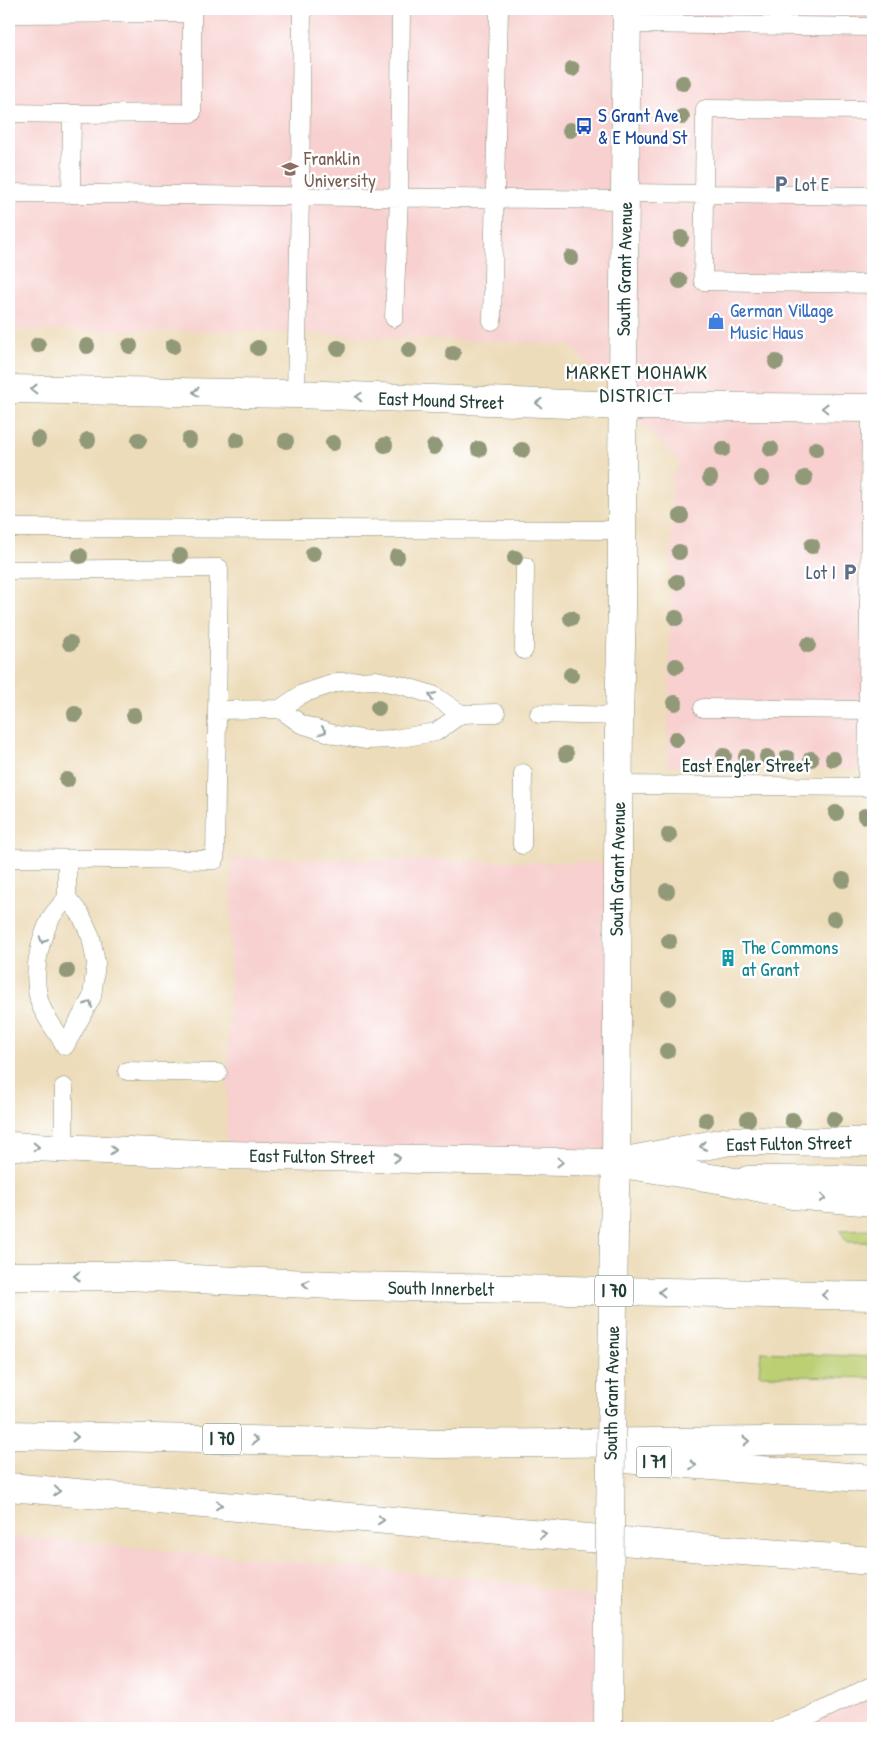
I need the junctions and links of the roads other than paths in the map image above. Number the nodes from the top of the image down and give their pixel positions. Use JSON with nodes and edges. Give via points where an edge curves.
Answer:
{"nodes":[{"id":1,"x":302,"y":9,"type":"edge"},
{"id":2,"x":401,"y":9,"type":"edge"},
{"id":3,"x":499,"y":9,"type":"edge"},
{"id":4,"x":9,"y":14,"type":"edge"},
{"id":5,"x":627,"y":17,"type":"edge"},
{"id":6,"x":873,"y":27,"type":"edge"},
{"id":7,"x":873,"y":110,"type":"edge"},
{"id":8,"x":9,"y":113,"type":"edge"},
{"id":9,"x":72,"y":114,"type":"junction"},
{"id":10,"x":9,"y":193,"type":"edge"},
{"id":11,"x":71,"y":194,"type":"junction"},
{"id":12,"x":704,"y":194,"type":"junction"},
{"id":13,"x":625,"y":196,"type":"junction"},
{"id":14,"x":873,"y":196,"type":"edge"},
{"id":15,"x":300,"y":197,"type":"junction"},
{"id":16,"x":398,"y":198,"type":"junction"},
{"id":17,"x":495,"y":199,"type":"junction"},
{"id":18,"x":873,"y":284,"type":"edge"},
{"id":19,"x":394,"y":318,"type":"dead end"},
{"id":20,"x":492,"y":320,"type":"dead end"},
{"id":21,"x":9,"y":389,"type":"edge"},
{"id":22,"x":296,"y":394,"type":"junction"},
{"id":23,"x":622,"y":406,"type":"junction"},
{"id":24,"x":872,"y":408,"type":"edge"},
{"id":25,"x":9,"y":528,"type":"edge"},
{"id":26,"x":622,"y":530,"type":"junction"},
{"id":27,"x":526,"y":566,"type":"dead end"},
{"id":28,"x":9,"y":570,"type":"edge"},
{"id":29,"x":524,"y":650,"type":"dead end"},
{"id":30,"x":703,"y":708,"type":"dead end"},
{"id":31,"x":280,"y":709,"type":"junction"},
{"id":32,"x":217,"y":710,"type":"junction"},
{"id":33,"x":868,"y":710,"type":"junction"},
{"id":34,"x":461,"y":714,"type":"junction"},
{"id":35,"x":496,"y":714,"type":"dead end"},
{"id":36,"x":539,"y":714,"type":"dead end"},
{"id":37,"x":619,"y":716,"type":"junction"},
{"id":38,"x":523,"y":773,"type":"dead end"},
{"id":39,"x":618,"y":785,"type":"junction"},
{"id":40,"x":870,"y":787,"type":"edge"},
{"id":41,"x":522,"y":845,"type":"dead end"},
{"id":42,"x":9,"y":858,"type":"edge"},
{"id":43,"x":67,"y":859,"type":"junction"},
{"id":44,"x":67,"y":898,"type":"junction"},
{"id":45,"x":127,"y":1071,"type":"dead end"},
{"id":46,"x":218,"y":1073,"type":"dead end"},
{"id":47,"x":64,"y":1086,"type":"dead end"},
{"id":48,"x":873,"y":1142,"type":"edge"},
{"id":49,"x":9,"y":1146,"type":"edge"},
{"id":50,"x":64,"y":1148,"type":"junction"},
{"id":51,"x":616,"y":1163,"type":"junction"},
{"id":52,"x":724,"y":1180,"type":"junction"},
{"id":53,"x":873,"y":1180,"type":"edge"},
{"id":54,"x":873,"y":1202,"type":"edge"},
{"id":55,"x":9,"y":1276,"type":"edge"},
{"id":56,"x":873,"y":1296,"type":"edge"},
{"id":57,"x":9,"y":1436,"type":"edge"},
{"id":58,"x":873,"y":1440,"type":"edge"},
{"id":59,"x":435,"y":1444,"type":"junction"},
{"id":60,"x":873,"y":1479,"type":"edge"},
{"id":61,"x":9,"y":1487,"type":"edge"},
{"id":62,"x":873,"y":1561,"type":"edge"},
{"id":63,"x":873,"y":1685,"type":"edge"},
{"id":64,"x":608,"y":1728,"type":"edge"},
{"id":65,"x":779,"y":1728,"type":"edge"}],
"edges":[{"from":1,"to":15,"type":"lane"},
{"from":2,"to":16,"type":"lane"},
{"from":3,"to":17,"type":"lane"},
{"from":4,"to":9,"type":"lane","via":[[192,13],[192,113]]},
{"from":5,"to":6,"type":"lane"},
{"from":5,"to":13,"type":"main road","name":"South Grant Avenue"},
{"from":7,"to":12,"type":"lane","via":[[705,109]]},
{"from":8,"to":9,"type":"lane"},
{"from":9,"to":11,"type":"lane"},
{"from":10,"to":11,"type":"lane"},
{"from":11,"to":15,"type":"lane"},
{"from":12,"to":13,"type":"lane"},
{"from":12,"to":14,"type":"lane"},
{"from":12,"to":18,"type":"lane","via":[[703,281]]},
{"from":13,"to":17,"type":"lane"},
{"from":13,"to":23,"type":"main road","name":"South Grant Avenue"},
{"from":15,"to":16,"type":"lane"},
{"from":15,"to":22,"type":"lane"},
{"from":16,"to":17,"type":"lane"},
{"from":16,"to":19,"type":"lane"},
{"from":17,"to":20,"type":"lane"},
{"from":22,"to":21,"type":"main road","name":"East Mound Street","one_way":true},
{"from":23,"to":22,"type":"main road","name":"East Mound Street","one_way":true},
{"from":24,"to":23,"type":"main road","name":"East Mound Street","one_way":true},
{"from":23,"to":26,"type":"main road","name":"South Grant Avenue"},
{"from":24,"to":33,"type":"lane"},
{"from":25,"to":26,"type":"lane"},
{"from":26,"to":37,"type":"main road","name":"South Grant Avenue"},
{"from":27,"to":29,"type":"lane"},
{"from":28,"to":32,"type":"lane","via":[[219,568]]},
{"from":30,"to":33,"type":"lane"},
{"from":31,"to":32,"type":"lane"},
{"from":31,"to":34,"type":"lane","one_way":true,"via":[[301,724],[367,740],[436,732]]},
{"from":34,"to":31,"type":"lane","one_way":true,"via":[[433,695],[376,680],[338,682],[302,694]]},
{"from":32,"to":43,"type":"lane","via":[[215,860]]},
{"from":33,"to":40,"type":"lane"},
{"from":34,"to":35,"type":"lane"},
{"from":36,"to":37,"type":"lane"},
{"from":37,"to":39,"type":"main road","name":"South Grant Avenue"},
{"from":38,"to":41,"type":"lane"},
{"from":39,"to":40,"type":"lane","name":"East Engler Street"},
{"from":39,"to":51,"type":"main road","name":"South Grant Avenue"},
{"from":42,"to":43,"type":"lane"},
{"from":43,"to":44,"type":"lane"},
{"from":44,"to":44,"type":"lane","one_way":true,"via":[[53,915],[42,940],[37,989],[42,1007],[65,1046],[92,997],[96,963],[91,937],[81,915]]},
{"from":45,"to":46,"type":"lane"},
{"from":47,"to":50,"type":"lane"},
{"from":48,"to":51,"type":"main road","name":"East Fulton Street","one_way":true,"via":[[730,1141]]},
{"from":49,"to":50,"type":"main road","name":"East Fulton Street","one_way":true},
{"from":50,"to":51,"type":"main road","name":"East Fulton Street","one_way":true,"via":[[226,1155]]},
{"from":51,"to":52,"type":"main road","name":"East Fulton Street"},
{"from":51,"to":64,"type":"main road","name":"South Grant Avenue","bridge":true},
{"from":52,"to":53,"type":"main road","name":"East Fulton Street"},
{"from":52,"to":54,"type":"main road","one_way":true,"via":[[793,1195]]},
{"from":56,"to":55,"type":"main road","name":"South Innerbelt","number":"I 70","one_way":true,"via":[[354,1286],[126,1276]]},
{"from":57,"to":59,"type":"main road","number":"I 70","one_way":true},
{"from":59,"to":58,"type":"main road","number":"I 70","one_way":true},
{"from":59,"to":60,"type":"main road","number":"I 71","one_way":true},
{"from":61,"to":62,"type":"main road","one_way":true},
{"from":63,"to":65,"type":"lane","via":[[812,1716]]}]}
